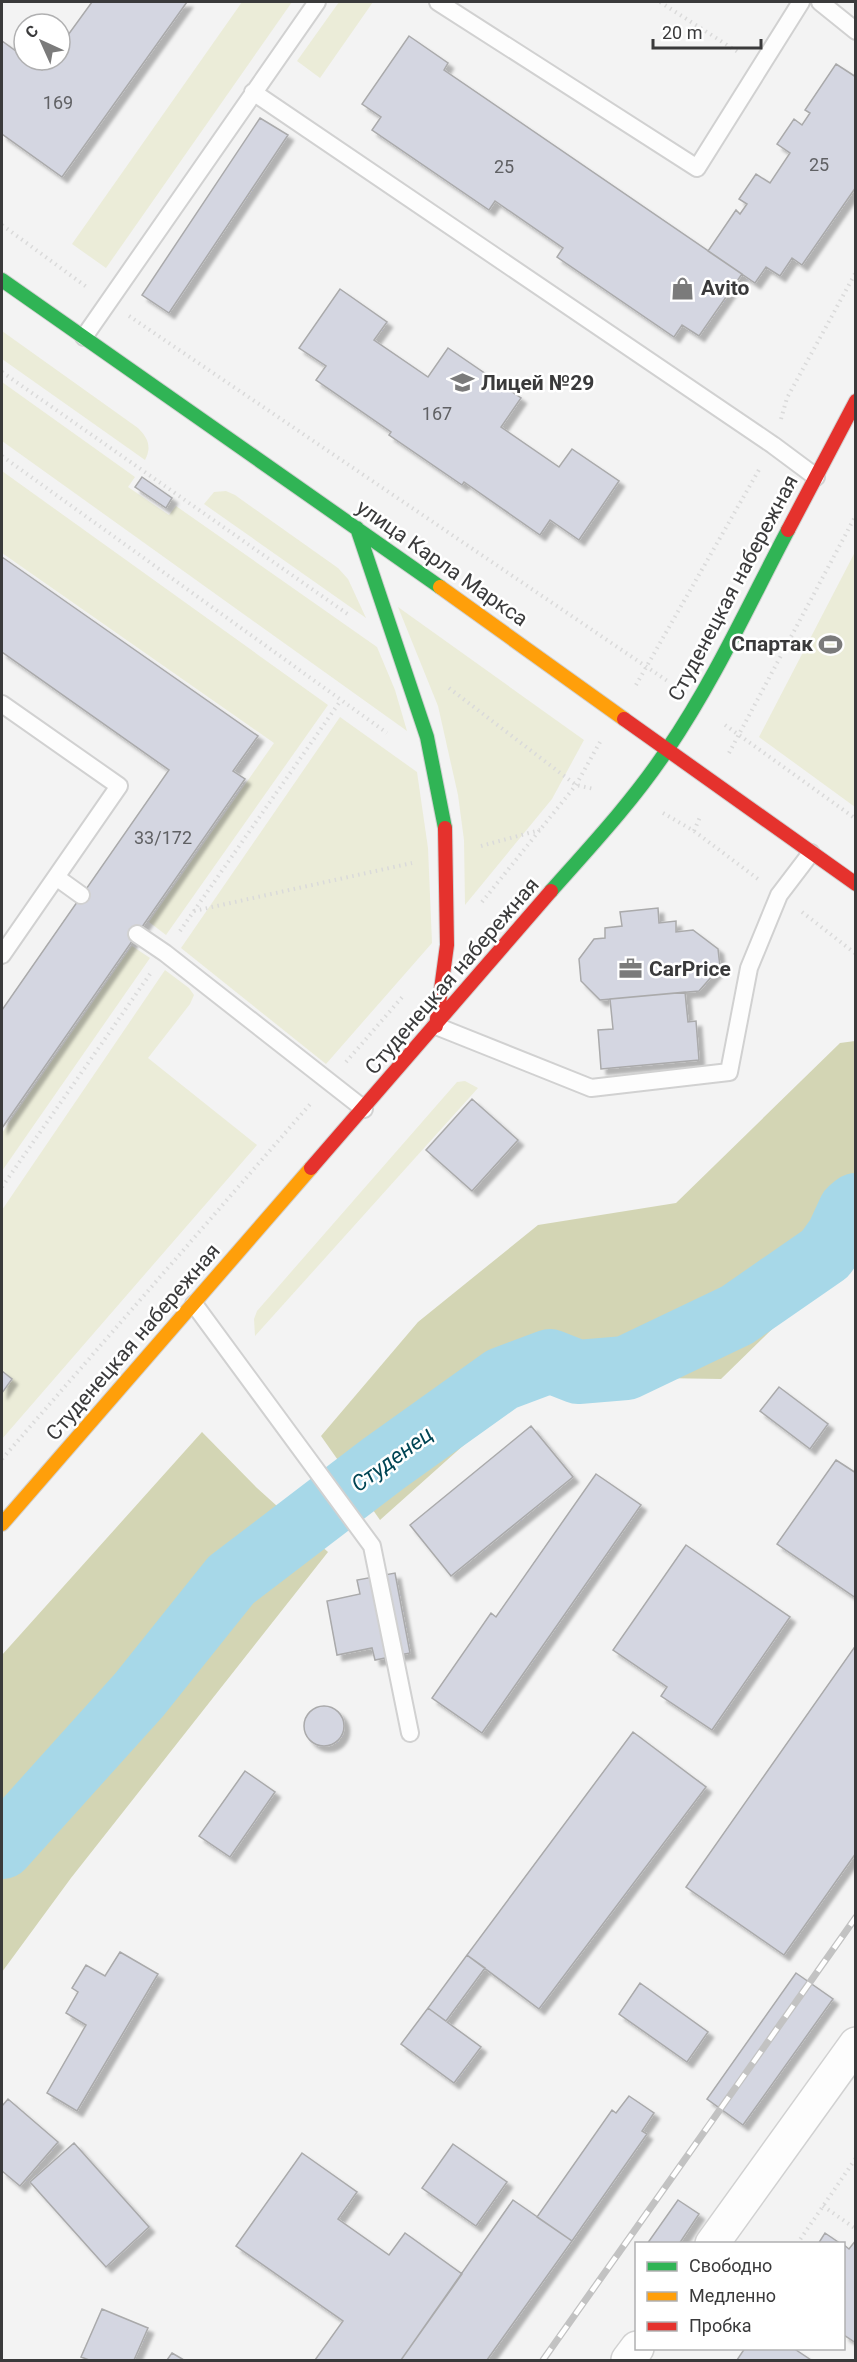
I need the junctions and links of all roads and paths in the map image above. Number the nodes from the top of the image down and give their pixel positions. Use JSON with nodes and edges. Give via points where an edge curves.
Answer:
{"nodes":[{"id":1,"x":317,"y":2,"type":"edge"},
{"id":2,"x":438,"y":2,"type":"edge"},
{"id":3,"x":660,"y":2,"type":"edge"},
{"id":4,"x":801,"y":2,"type":"edge"},
{"id":5,"x":820,"y":2,"type":"edge"},
{"id":6,"x":855,"y":31,"type":"edge"},
{"id":7,"x":761,"y":67,"type":"junction"},
{"id":8,"x":253,"y":92,"type":"junction"},
{"id":9,"x":2,"y":225,"type":"edge"},
{"id":10,"x":2,"y":280,"type":"edge"},
{"id":11,"x":108,"y":302,"type":"junction"},
{"id":12,"x":84,"y":337,"type":"junction"},
{"id":13,"x":855,"y":401,"type":"edge"},
{"id":14,"x":851,"y":421,"type":"edge"},
{"id":15,"x":2,"y":456,"type":"edge"},
{"id":16,"x":816,"y":477,"type":"junction"},
{"id":17,"x":855,"y":515,"type":"edge"},
{"id":18,"x":357,"y":528,"type":"junction"},
{"id":19,"x":697,"y":703,"type":"junction"},
{"id":20,"x":2,"y":704,"type":"edge"},
{"id":21,"x":388,"y":733,"type":"dead end"},
{"id":22,"x":738,"y":735,"type":"junction"},
{"id":23,"x":667,"y":751,"type":"junction"},
{"id":24,"x":855,"y":819,"type":"edge"},
{"id":25,"x":540,"y":830,"type":"dead end"},
{"id":26,"x":811,"y":853,"type":"junction"},
{"id":27,"x":447,"y":855,"type":"junction"},
{"id":28,"x":56,"y":877,"type":"junction"},
{"id":29,"x":855,"y":884,"type":"edge"},
{"id":30,"x":81,"y":896,"type":"dead end"},
{"id":31,"x":194,"y":912,"type":"dead end"},
{"id":32,"x":137,"y":934,"type":"dead end"},
{"id":33,"x":2,"y":955,"type":"edge"},
{"id":34,"x":436,"y":1026,"type":"junction"},
{"id":35,"x":364,"y":1109,"type":"junction"},
{"id":36,"x":194,"y":1304,"type":"junction"},
{"id":37,"x":2,"y":1524,"type":"edge"},
{"id":38,"x":410,"y":1733,"type":"dead end"},
{"id":39,"x":855,"y":2044,"type":"edge"},
{"id":40,"x":855,"y":2158,"type":"edge"},
{"id":41,"x":823,"y":2206,"type":"junction"},
{"id":42,"x":855,"y":2229,"type":"edge"},
{"id":43,"x":713,"y":2242,"type":"edge"},
{"id":44,"x":798,"y":2242,"type":"edge"}],
"edges":[{"from":1,"to":8,"type":"lane"},
{"from":2,"to":7,"type":"lane","via":[[697,168]]},
{"from":3,"to":7,"type":"path"},
{"from":4,"to":7,"type":"lane"},
{"from":5,"to":6,"type":"lane"},
{"from":8,"to":11,"type":"lane"},
{"from":8,"to":16,"type":"lane"},
{"from":9,"to":11,"type":"path"},
{"from":10,"to":12,"type":"street","name":"улица Карла Маркса"},
{"from":11,"to":12,"type":"lane"},
{"from":11,"to":19,"type":"path","via":[[648,666]]},
{"from":12,"to":18,"type":"street","name":"улица Карла Маркса"},
{"from":13,"to":14,"type":"street","name":"Студенецкая набережная"},
{"from":14,"to":16,"type":"street","name":"Студенецкая набережная"},
{"from":15,"to":21,"type":"path"},
{"from":16,"to":19,"type":"street","name":"Студенецкая набережная"},
{"from":17,"to":22,"type":"path"},
{"from":18,"to":23,"type":"street","name":"улица Карла Маркса"},
{"from":18,"to":27,"type":"street","via":[[427,737]]},
{"from":19,"to":22,"type":"path"},
{"from":19,"to":23,"type":"street","name":"Студенецкая набережная"},
{"from":20,"to":28,"type":"lane","via":[[119,786]]},
{"from":22,"to":24,"type":"path"},
{"from":23,"to":26,"type":"street","name":"улица Карла Маркса"},
{"from":23,"to":34,"type":"street","name":"Студенецкая набережная","via":[[634,796]]},
{"from":25,"to":27,"type":"path"},
{"from":26,"to":29,"type":"street","name":"улица Карла Маркса"},
{"from":26,"to":34,"type":"lane","via":[[779,895],[749,968],[729,1072],[591,1088]]},
{"from":27,"to":31,"type":"path"},
{"from":27,"to":34,"type":"street","via":[[447,945]]},
{"from":28,"to":30,"type":"lane"},
{"from":28,"to":33,"type":"lane"},
{"from":32,"to":35,"type":"lane"},
{"from":34,"to":35,"type":"street","name":"Студенецкая набережная"},
{"from":35,"to":36,"type":"street","name":"Студенецкая набережная"},
{"from":36,"to":37,"type":"street","name":"Студенецкая набережная"},
{"from":36,"to":38,"type":"lane","via":[[372,1546]]},
{"from":39,"to":43,"type":"street"},
{"from":40,"to":41,"type":"path"},
{"from":41,"to":42,"type":"path"},
{"from":41,"to":44,"type":"path"}]}
